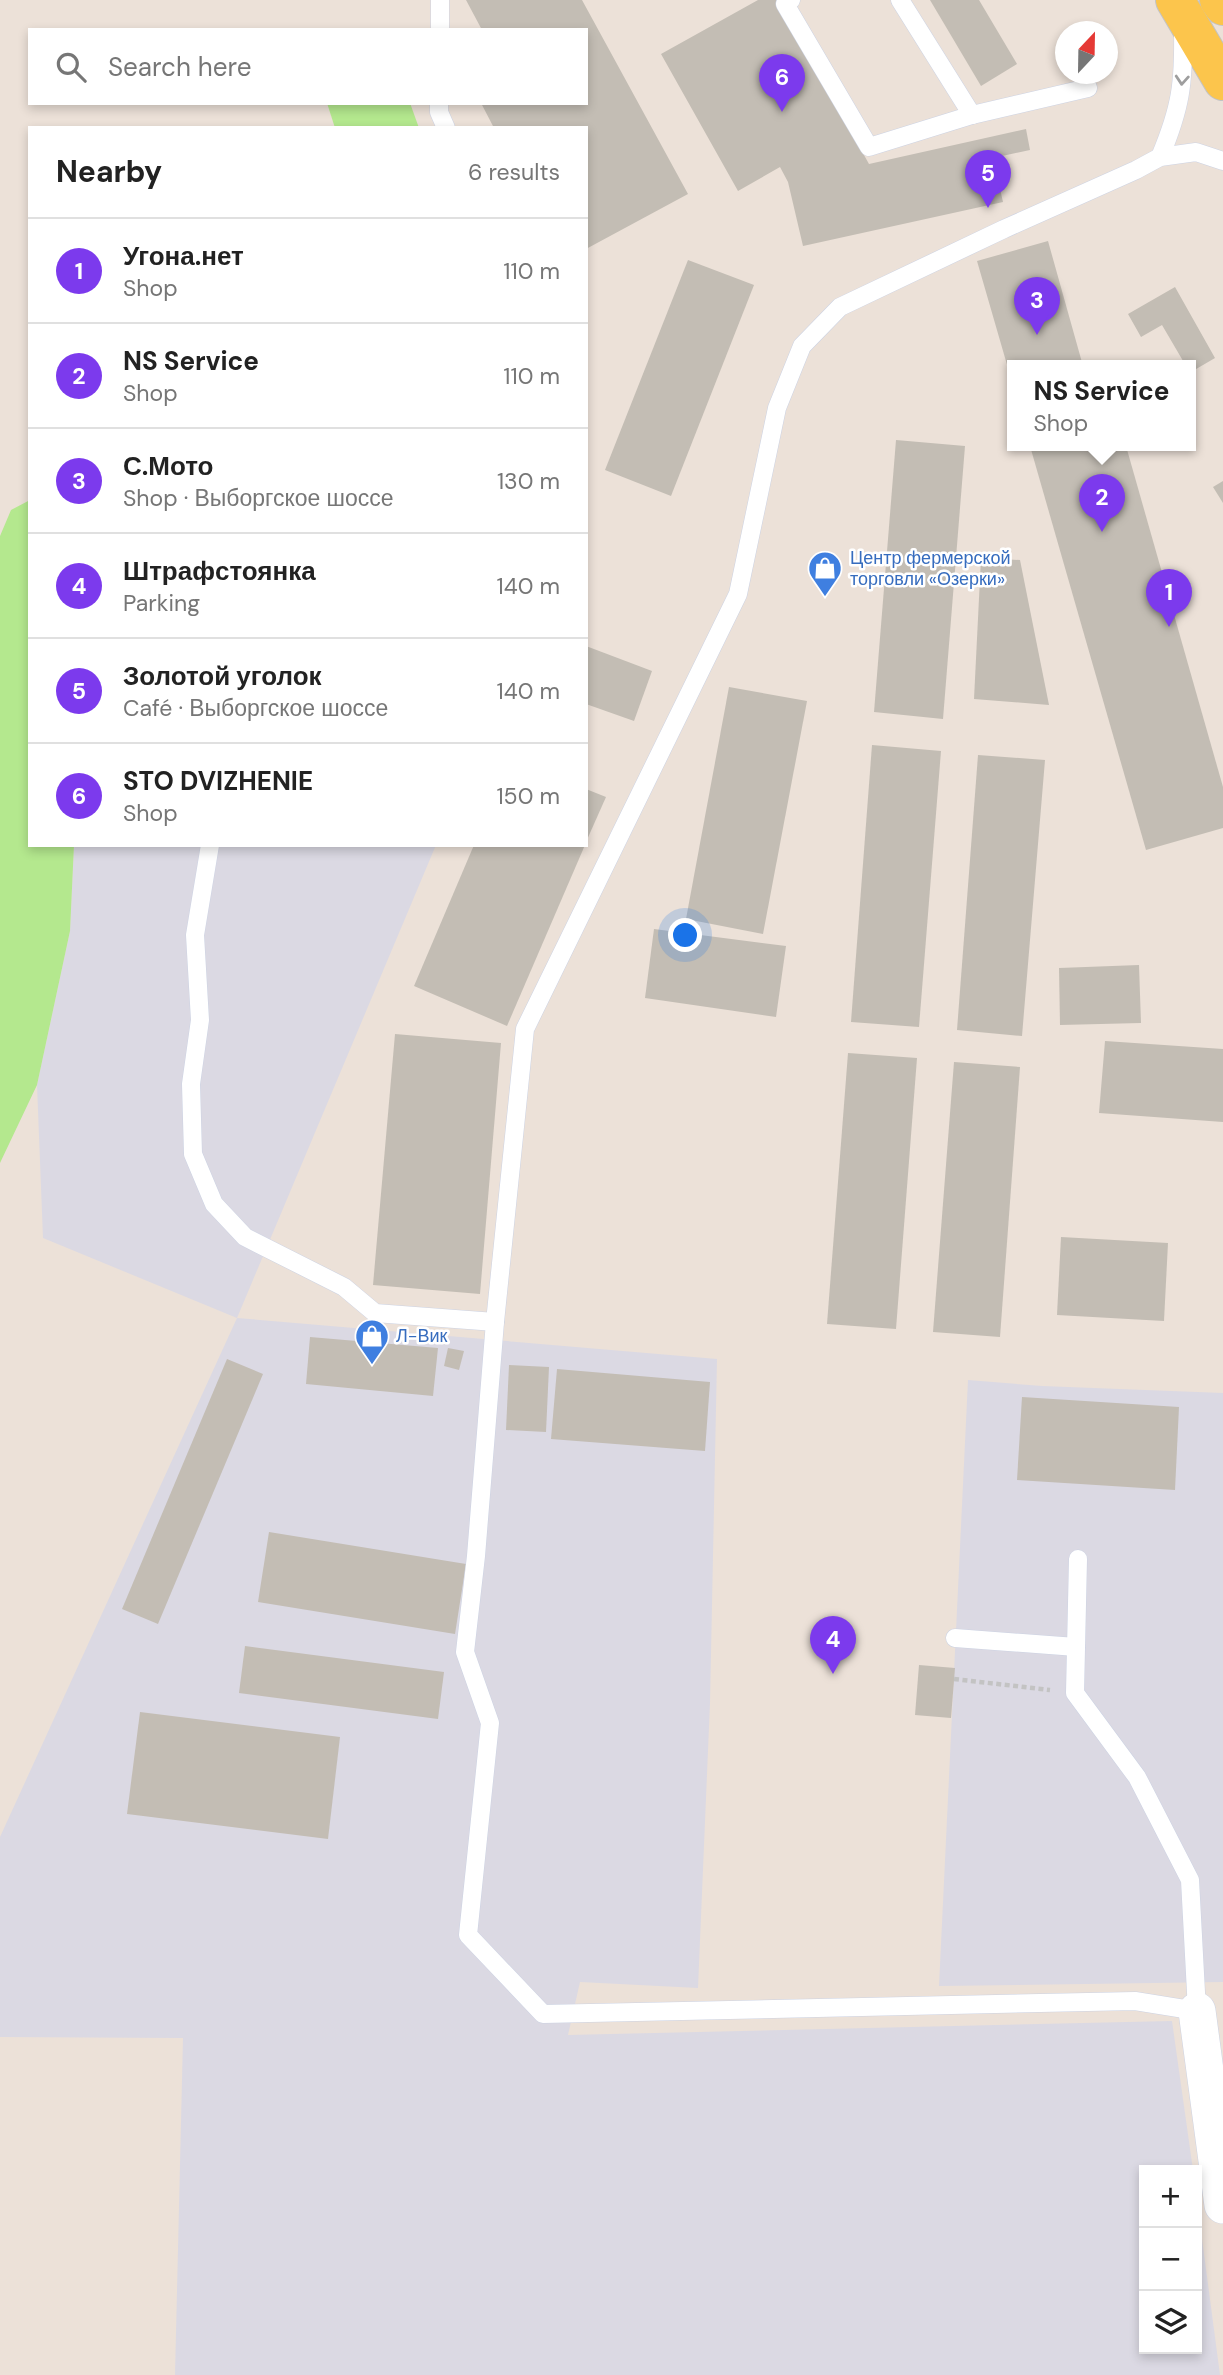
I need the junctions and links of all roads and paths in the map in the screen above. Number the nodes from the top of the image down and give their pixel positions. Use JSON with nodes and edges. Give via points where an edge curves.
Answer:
{"nodes":[{"id":1,"x":440,"y":0,"type":"edge"},
{"id":2,"x":791,"y":0,"type":"edge"},
{"id":3,"x":900,"y":0,"type":"edge"},
{"id":4,"x":1219,"y":0,"type":"edge"},
{"id":5,"x":1179,"y":6,"type":"edge"},
{"id":6,"x":1223,"y":6,"type":"edge"},
{"id":7,"x":440,"y":28,"type":"edge"},
{"id":8,"x":1223,"y":81,"type":"edge"},
{"id":9,"x":1088,"y":88,"type":"dead end"},
{"id":10,"x":439,"y":105,"type":"edge"},
{"id":11,"x":972,"y":115,"type":"junction"},
{"id":12,"x":445,"y":126,"type":"edge"},
{"id":13,"x":1160,"y":157,"type":"junction"},
{"id":14,"x":1223,"y":161,"type":"edge"},
{"id":15,"x":210,"y":847,"type":"edge"},
{"id":16,"x":495,"y":1322,"type":"junction"},
{"id":17,"x":1078,"y":1559,"type":"dead end"},
{"id":18,"x":955,"y":1639,"type":"dead end"},
{"id":19,"x":1076,"y":1647,"type":"junction"},
{"id":20,"x":954,"y":1679,"type":"dead end"},
{"id":21,"x":1075,"y":1693,"type":"junction"},
{"id":22,"x":1197,"y":2011,"type":"junction"},
{"id":23,"x":1216,"y":2087,"type":"edge"},
{"id":24,"x":1223,"y":2205,"type":"edge"}],
"edges":[{"from":1,"to":7,"type":"lane"},
{"from":2,"to":11,"type":"lane","via":[[785,4],[869,148]]},
{"from":3,"to":11,"type":"lane"},
{"from":4,"to":6,"type":"main road"},
{"from":5,"to":8,"type":"main road"},
{"from":5,"to":13,"type":"lane","one_way":true,"via":[[1182,90]]},
{"from":9,"to":11,"type":"lane"},
{"from":10,"to":12,"type":"lane"},
{"from":13,"to":14,"type":"lane","via":[[1196,152]]},
{"from":13,"to":16,"type":"lane","via":[[840,307],[802,346],[777,408],[738,594],[525,1029]]},
{"from":15,"to":16,"type":"lane","via":[[195,934],[200,1020],[191,1084],[193,1154],[214,1204],[245,1237],[344,1287],[375,1313]]},
{"from":16,"to":22,"type":"lane","via":[[465,1652],[490,1723],[468,1935],[543,2014],[1135,2001]]},
{"from":17,"to":19,"type":"lane"},
{"from":18,"to":19,"type":"lane"},
{"from":19,"to":21,"type":"lane"},
{"from":20,"to":21,"type":"path"},
{"from":21,"to":22,"type":"lane","via":[[1137,1777],[1190,1880]]},
{"from":22,"to":23,"type":"street"},
{"from":23,"to":24,"type":"street"}]}
